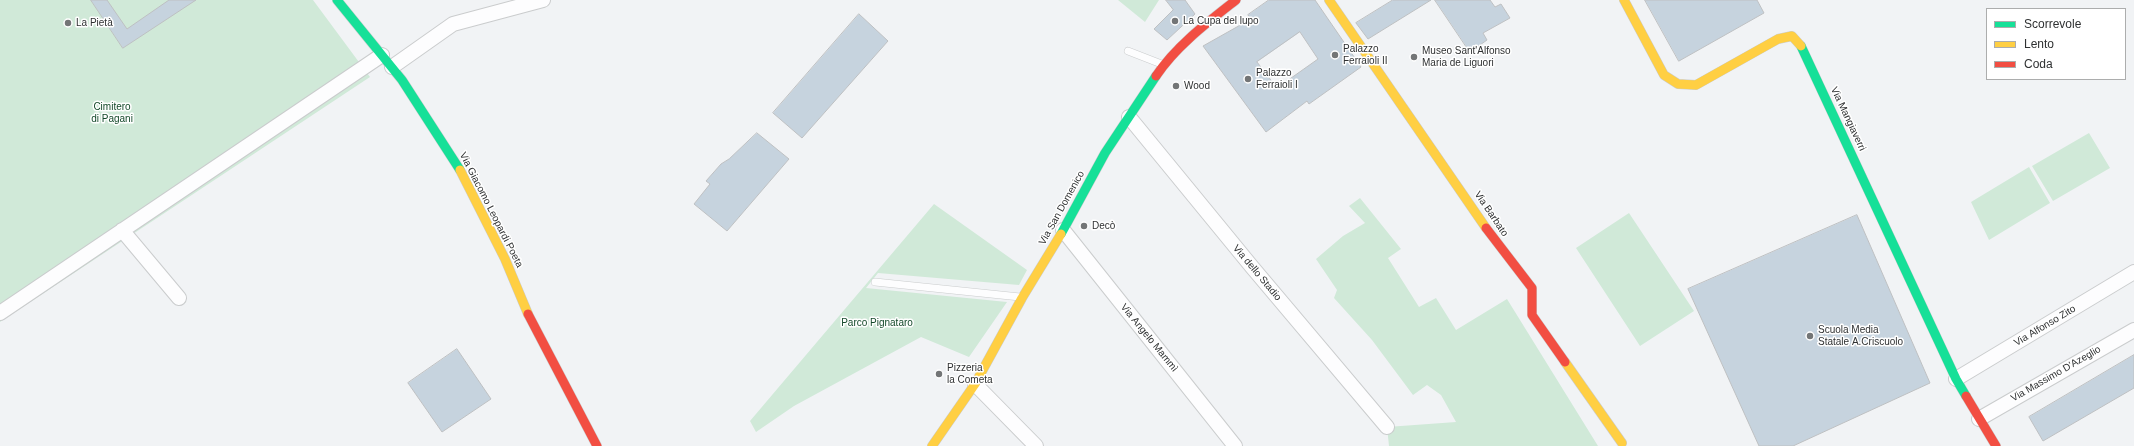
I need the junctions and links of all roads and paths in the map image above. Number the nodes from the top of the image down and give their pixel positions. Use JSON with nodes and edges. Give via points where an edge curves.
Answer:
{"nodes":[{"id":1,"x":337,"y":0,"type":"edge"},
{"id":2,"x":543,"y":0,"type":"edge"},
{"id":3,"x":1236,"y":0,"type":"edge"},
{"id":4,"x":1330,"y":0,"type":"edge"},
{"id":5,"x":1624,"y":0,"type":"edge"},
{"id":6,"x":1128,"y":51,"type":"dead end"},
{"id":7,"x":382,"y":55,"type":"junction"},
{"id":8,"x":1164,"y":65,"type":"junction"},
{"id":9,"x":392,"y":67,"type":"junction"},
{"id":10,"x":1129,"y":117,"type":"junction"},
{"id":11,"x":122,"y":230,"type":"junction"},
{"id":12,"x":1063,"y":230,"type":"junction"},
{"id":13,"x":2134,"y":272,"type":"edge"},
{"id":14,"x":876,"y":282,"type":"dead end"},
{"id":15,"x":179,"y":298,"type":"dead end"},
{"id":16,"x":1022,"y":298,"type":"junction"},
{"id":17,"x":0,"y":313,"type":"edge"},
{"id":18,"x":2134,"y":330,"type":"edge"},
{"id":19,"x":1956,"y":379,"type":"junction"},
{"id":20,"x":975,"y":384,"type":"junction"},
{"id":21,"x":1979,"y":419,"type":"junction"},
{"id":22,"x":1387,"y":427,"type":"dead end"},
{"id":23,"x":1622,"y":443,"type":"dead end"},
{"id":24,"x":597,"y":446,"type":"edge"},
{"id":25,"x":932,"y":446,"type":"edge"},
{"id":26,"x":1036,"y":446,"type":"edge"},
{"id":27,"x":1235,"y":446,"type":"edge"},
{"id":28,"x":1996,"y":446,"type":"edge"}],
"edges":[{"from":1,"to":7,"type":"street","name":"Via Giacomo Leopardi Poeta"},
{"from":2,"to":9,"type":"street","via":[[453,24]]},
{"from":3,"to":8,"type":"street","name":"Via San Domenico","via":[[1211,19]]},
{"from":4,"to":23,"type":"street","name":"Via Barbato","via":[[1348,30],[1500,248],[1532,288],[1532,315]]},
{"from":5,"to":19,"type":"street","name":"Via Mangiaverri","via":[[1664,75],[1678,84],[1696,85],[1778,39],[1792,36],[1801,45]]},
{"from":6,"to":8,"type":"lane"},
{"from":7,"to":9,"type":"street","name":"Via Giacomo Leopardi Poeta"},
{"from":7,"to":11,"type":"street"},
{"from":8,"to":10,"type":"street","name":"Via San Domenico"},
{"from":9,"to":24,"type":"street","name":"Via Giacomo Leopardi Poeta","via":[[458,166],[505,259],[525,308]]},
{"from":10,"to":12,"type":"street","name":"Via San Domenico","via":[[1105,153]]},
{"from":10,"to":22,"type":"street","name":"Via dello Stadio"},
{"from":11,"to":15,"type":"street"},
{"from":11,"to":17,"type":"street"},
{"from":12,"to":16,"type":"street","name":"Via San Domenico"},
{"from":12,"to":27,"type":"street","name":"Via Angelo Mammì"},
{"from":13,"to":19,"type":"street","name":"Via Alfonso Zito"},
{"from":14,"to":16,"type":"lane"},
{"from":16,"to":20,"type":"street","name":"Via San Domenico"},
{"from":18,"to":21,"type":"street","name":"Via Massimo D'Azeglio"},
{"from":19,"to":21,"type":"street","name":"Via Mangiaverri"},
{"from":20,"to":25,"type":"street","name":"Via San Domenico"},
{"from":20,"to":26,"type":"street"},
{"from":21,"to":28,"type":"street","name":"Via Mangiaverri"}]}
